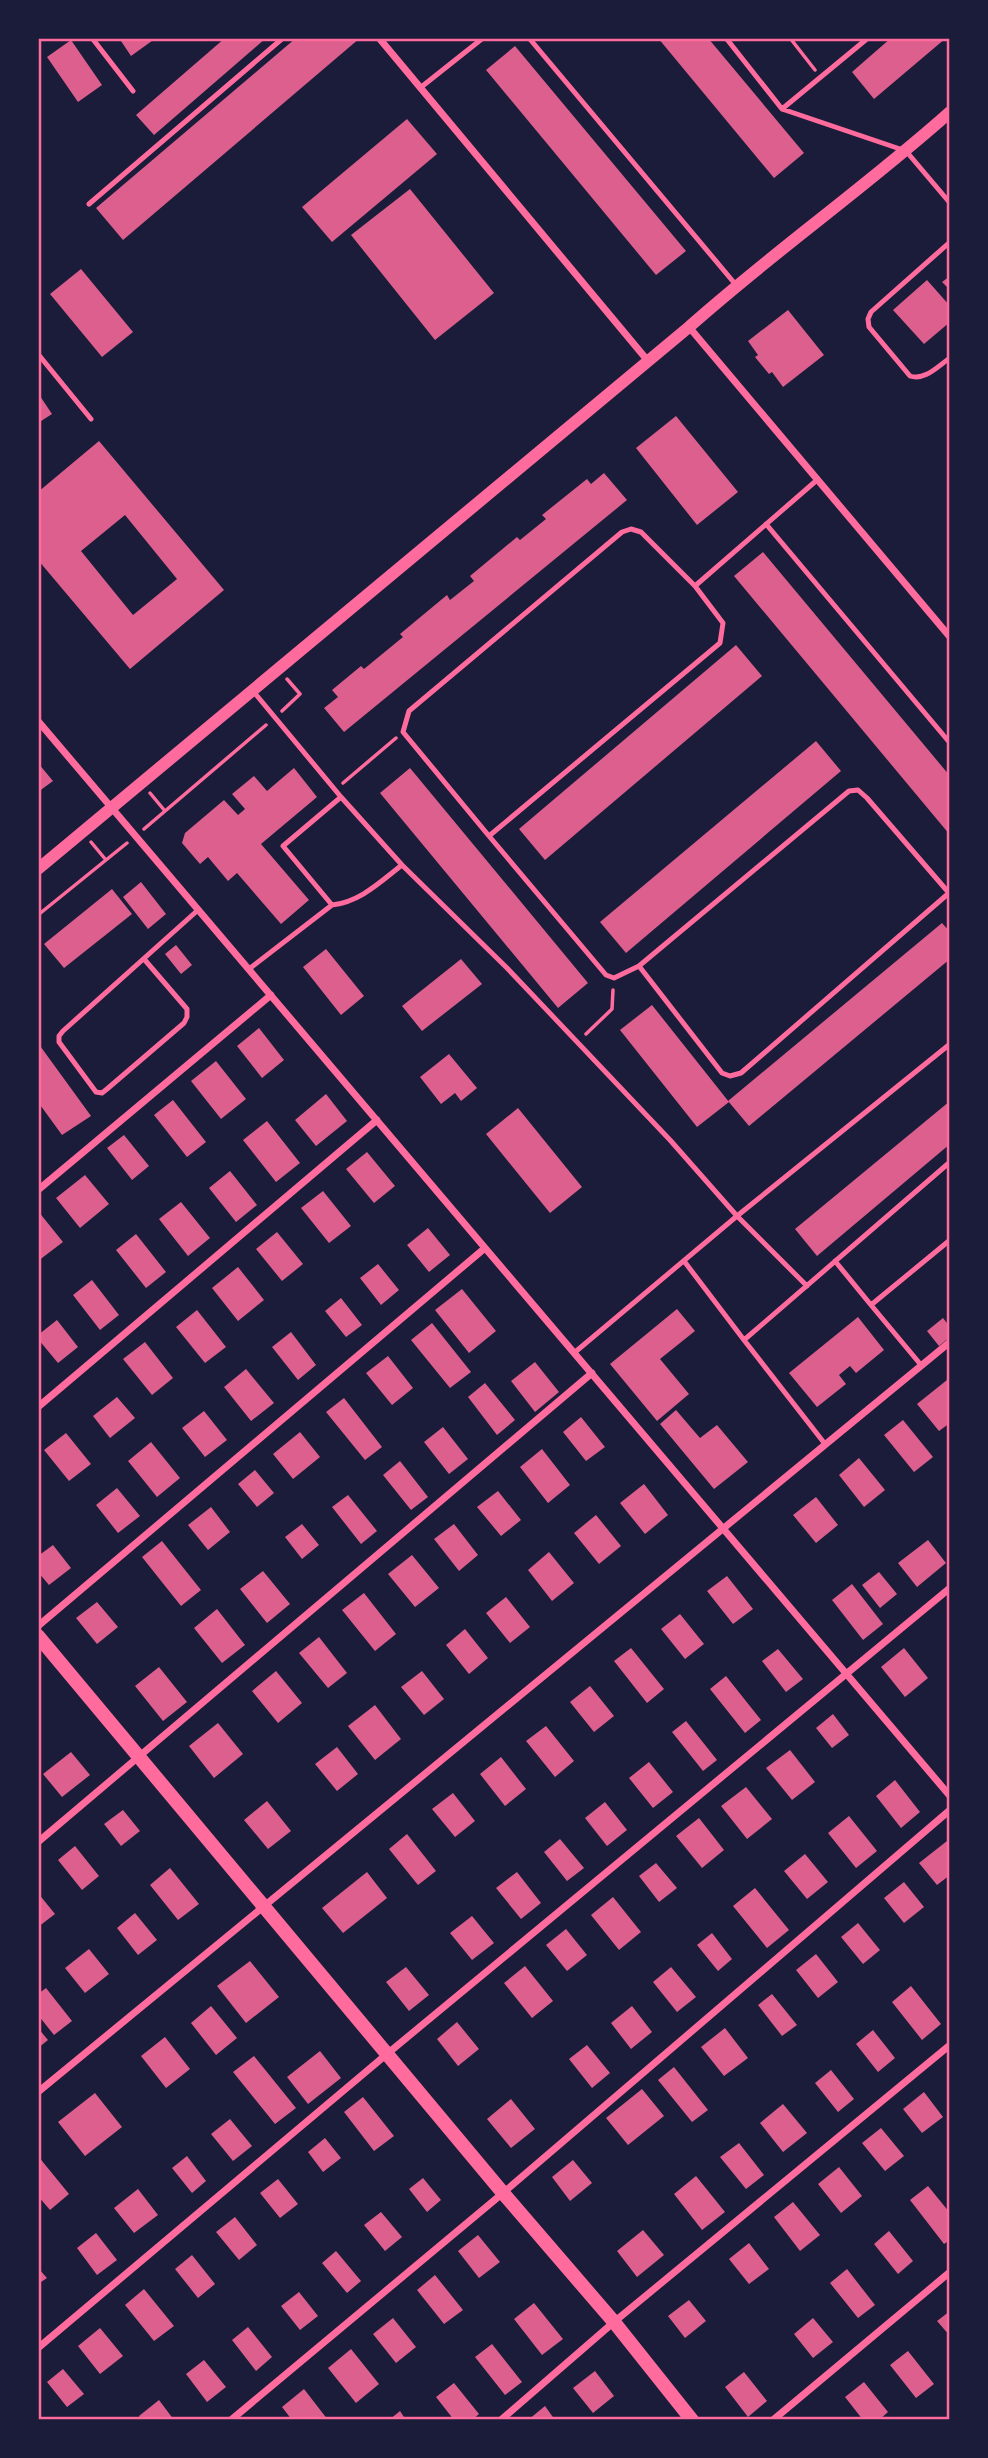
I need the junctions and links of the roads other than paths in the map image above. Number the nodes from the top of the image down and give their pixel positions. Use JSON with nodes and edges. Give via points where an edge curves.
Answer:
{"nodes":[{"id":1,"x":92,"y":38,"type":"edge"},
{"id":2,"x":283,"y":38,"type":"edge"},
{"id":3,"x":379,"y":38,"type":"edge"},
{"id":4,"x":484,"y":38,"type":"edge"},
{"id":5,"x":529,"y":38,"type":"edge"},
{"id":6,"x":726,"y":38,"type":"edge"},
{"id":7,"x":868,"y":38,"type":"edge"},
{"id":8,"x":420,"y":88,"type":"junction"},
{"id":9,"x":133,"y":91,"type":"dead end"},
{"id":10,"x":782,"y":109,"type":"junction"},
{"id":11,"x":950,"y":112,"type":"edge"},
{"id":12,"x":906,"y":151,"type":"junction"},
{"id":13,"x":950,"y":203,"type":"edge"},
{"id":14,"x":89,"y":204,"type":"dead end"},
{"id":15,"x":950,"y":242,"type":"edge"},
{"id":16,"x":736,"y":285,"type":"junction"},
{"id":17,"x":689,"y":327,"type":"junction"},
{"id":18,"x":38,"y":354,"type":"edge"},
{"id":19,"x":950,"y":358,"type":"edge"},
{"id":20,"x":648,"y":361,"type":"junction"},
{"id":21,"x":91,"y":419,"type":"dead end"},
{"id":22,"x":817,"y":480,"type":"junction"},
{"id":23,"x":766,"y":524,"type":"junction"},
{"id":24,"x":695,"y":586,"type":"junction"},
{"id":25,"x":950,"y":637,"type":"edge"},
{"id":26,"x":253,"y":691,"type":"junction"},
{"id":27,"x":38,"y":721,"type":"edge"},
{"id":28,"x":950,"y":743,"type":"edge"},
{"id":29,"x":341,"y":797,"type":"junction"},
{"id":30,"x":113,"y":808,"type":"junction"},
{"id":31,"x":489,"y":836,"type":"junction"},
{"id":32,"x":402,"y":865,"type":"junction"},
{"id":33,"x":38,"y":869,"type":"edge"},
{"id":34,"x":949,"y":894,"type":"edge"},
{"id":35,"x":332,"y":905,"type":"junction"},
{"id":36,"x":198,"y":909,"type":"junction"},
{"id":37,"x":144,"y":959,"type":"junction"},
{"id":38,"x":639,"y":965,"type":"junction"},
{"id":39,"x":249,"y":969,"type":"junction"},
{"id":40,"x":271,"y":995,"type":"junction"},
{"id":41,"x":950,"y":1044,"type":"edge"},
{"id":42,"x":376,"y":1120,"type":"junction"},
{"id":43,"x":950,"y":1162,"type":"edge"},
{"id":44,"x":38,"y":1190,"type":"edge"},
{"id":45,"x":737,"y":1216,"type":"junction"},
{"id":46,"x":950,"y":1240,"type":"edge"},
{"id":47,"x":485,"y":1248,"type":"junction"},
{"id":48,"x":684,"y":1261,"type":"junction"},
{"id":49,"x":835,"y":1261,"type":"junction"},
{"id":50,"x":807,"y":1286,"type":"junction"},
{"id":51,"x":871,"y":1305,"type":"junction"},
{"id":52,"x":744,"y":1340,"type":"junction"},
{"id":53,"x":950,"y":1342,"type":"edge"},
{"id":54,"x":574,"y":1353,"type":"junction"},
{"id":55,"x":921,"y":1365,"type":"junction"},
{"id":56,"x":592,"y":1373,"type":"junction"},
{"id":57,"x":38,"y":1407,"type":"edge"},
{"id":58,"x":825,"y":1444,"type":"junction"},
{"id":59,"x":723,"y":1529,"type":"junction"},
{"id":60,"x":950,"y":1588,"type":"edge"},
{"id":61,"x":38,"y":1626,"type":"edge"},
{"id":62,"x":38,"y":1636,"type":"edge"},
{"id":63,"x":846,"y":1674,"type":"junction"},
{"id":64,"x":140,"y":1758,"type":"junction"},
{"id":65,"x":950,"y":1796,"type":"edge"},
{"id":66,"x":950,"y":1810,"type":"edge"},
{"id":67,"x":38,"y":1842,"type":"edge"},
{"id":68,"x":264,"y":1906,"type":"junction"},
{"id":69,"x":950,"y":2045,"type":"edge"},
{"id":70,"x":387,"y":2054,"type":"junction"},
{"id":71,"x":38,"y":2092,"type":"edge"},
{"id":72,"x":503,"y":2193,"type":"junction"},
{"id":73,"x":950,"y":2272,"type":"edge"},
{"id":74,"x":614,"y":2322,"type":"junction"},
{"id":75,"x":38,"y":2348,"type":"edge"},
{"id":76,"x":231,"y":2420,"type":"edge"},
{"id":77,"x":501,"y":2420,"type":"edge"},
{"id":78,"x":692,"y":2420,"type":"edge"},
{"id":79,"x":773,"y":2420,"type":"edge"}],
"edges":[{"from":1,"to":9,"type":"lane"},
{"from":2,"to":14,"type":"lane"},
{"from":3,"to":8,"type":"street"},
{"from":4,"to":8,"type":"lane"},
{"from":5,"to":16,"type":"lane"},
{"from":6,"to":10,"type":"lane"},
{"from":7,"to":10,"type":"lane"},
{"from":8,"to":20,"type":"street"},
{"from":10,"to":12,"type":"lane"},
{"from":11,"to":12,"type":"street"},
{"from":12,"to":13,"type":"lane"},
{"from":12,"to":16,"type":"street"},
{"from":15,"to":19,"type":"lane","via":[[868,319],[869,327],[910,376],[923,377]]},
{"from":16,"to":17,"type":"street"},
{"from":17,"to":20,"type":"street"},
{"from":17,"to":22,"type":"street"},
{"from":18,"to":21,"type":"lane"},
{"from":20,"to":26,"type":"street"},
{"from":22,"to":23,"type":"lane"},
{"from":22,"to":25,"type":"street"},
{"from":23,"to":24,"type":"lane"},
{"from":23,"to":28,"type":"lane"},
{"from":24,"to":31,"type":"lane","via":[[723,623],[720,643]]},
{"from":24,"to":31,"type":"lane","via":[[641,532],[631,528],[409,712],[402,732]]},
{"from":26,"to":29,"type":"lane"},
{"from":26,"to":30,"type":"street"},
{"from":27,"to":30,"type":"street"},
{"from":29,"to":32,"type":"lane"},
{"from":29,"to":35,"type":"lane","via":[[283,845]]},
{"from":30,"to":33,"type":"street"},
{"from":30,"to":36,"type":"street"},
{"from":31,"to":38,"type":"lane","via":[[606,975],[614,978]]},
{"from":32,"to":35,"type":"lane","via":[[359,897]]},
{"from":32,"to":45,"type":"lane","via":[[507,968]]},
{"from":34,"to":38,"type":"lane","via":[[867,797],[858,790],[849,791]]},
{"from":34,"to":38,"type":"lane","via":[[741,1073],[730,1076],[722,1073]]},
{"from":35,"to":39,"type":"lane"},
{"from":36,"to":37,"type":"lane"},
{"from":36,"to":39,"type":"street"},
{"from":37,"to":37,"type":"lane","via":[[187,1009],[187,1017],[107,1089],[96,1092],[59,1036]]},
{"from":39,"to":40,"type":"street"},
{"from":40,"to":42,"type":"street"},
{"from":40,"to":44,"type":"street"},
{"from":41,"to":45,"type":"lane"},
{"from":42,"to":47,"type":"street"},
{"from":42,"to":57,"type":"street"},
{"from":43,"to":49,"type":"lane"},
{"from":45,"to":48,"type":"lane"},
{"from":45,"to":50,"type":"lane"},
{"from":46,"to":51,"type":"lane"},
{"from":47,"to":54,"type":"street"},
{"from":47,"to":61,"type":"street"},
{"from":48,"to":52,"type":"lane"},
{"from":48,"to":54,"type":"lane"},
{"from":49,"to":50,"type":"lane"},
{"from":49,"to":51,"type":"lane"},
{"from":50,"to":52,"type":"lane"},
{"from":51,"to":55,"type":"lane"},
{"from":52,"to":58,"type":"lane"},
{"from":53,"to":55,"type":"street"},
{"from":54,"to":56,"type":"street"},
{"from":55,"to":58,"type":"street"},
{"from":56,"to":59,"type":"street"},
{"from":56,"to":64,"type":"street"},
{"from":58,"to":59,"type":"street"},
{"from":59,"to":63,"type":"street"},
{"from":59,"to":68,"type":"street"},
{"from":60,"to":63,"type":"street"},
{"from":62,"to":64,"type":"main road"},
{"from":63,"to":65,"type":"street"},
{"from":63,"to":70,"type":"street"},
{"from":64,"to":67,"type":"street"},
{"from":64,"to":68,"type":"main road"},
{"from":66,"to":72,"type":"street"},
{"from":68,"to":70,"type":"main road"},
{"from":68,"to":71,"type":"street"},
{"from":69,"to":74,"type":"street"},
{"from":70,"to":72,"type":"main road"},
{"from":70,"to":75,"type":"street"},
{"from":72,"to":74,"type":"main road"},
{"from":72,"to":76,"type":"street"},
{"from":73,"to":79,"type":"street"},
{"from":74,"to":77,"type":"street"},
{"from":74,"to":78,"type":"main road"}]}
